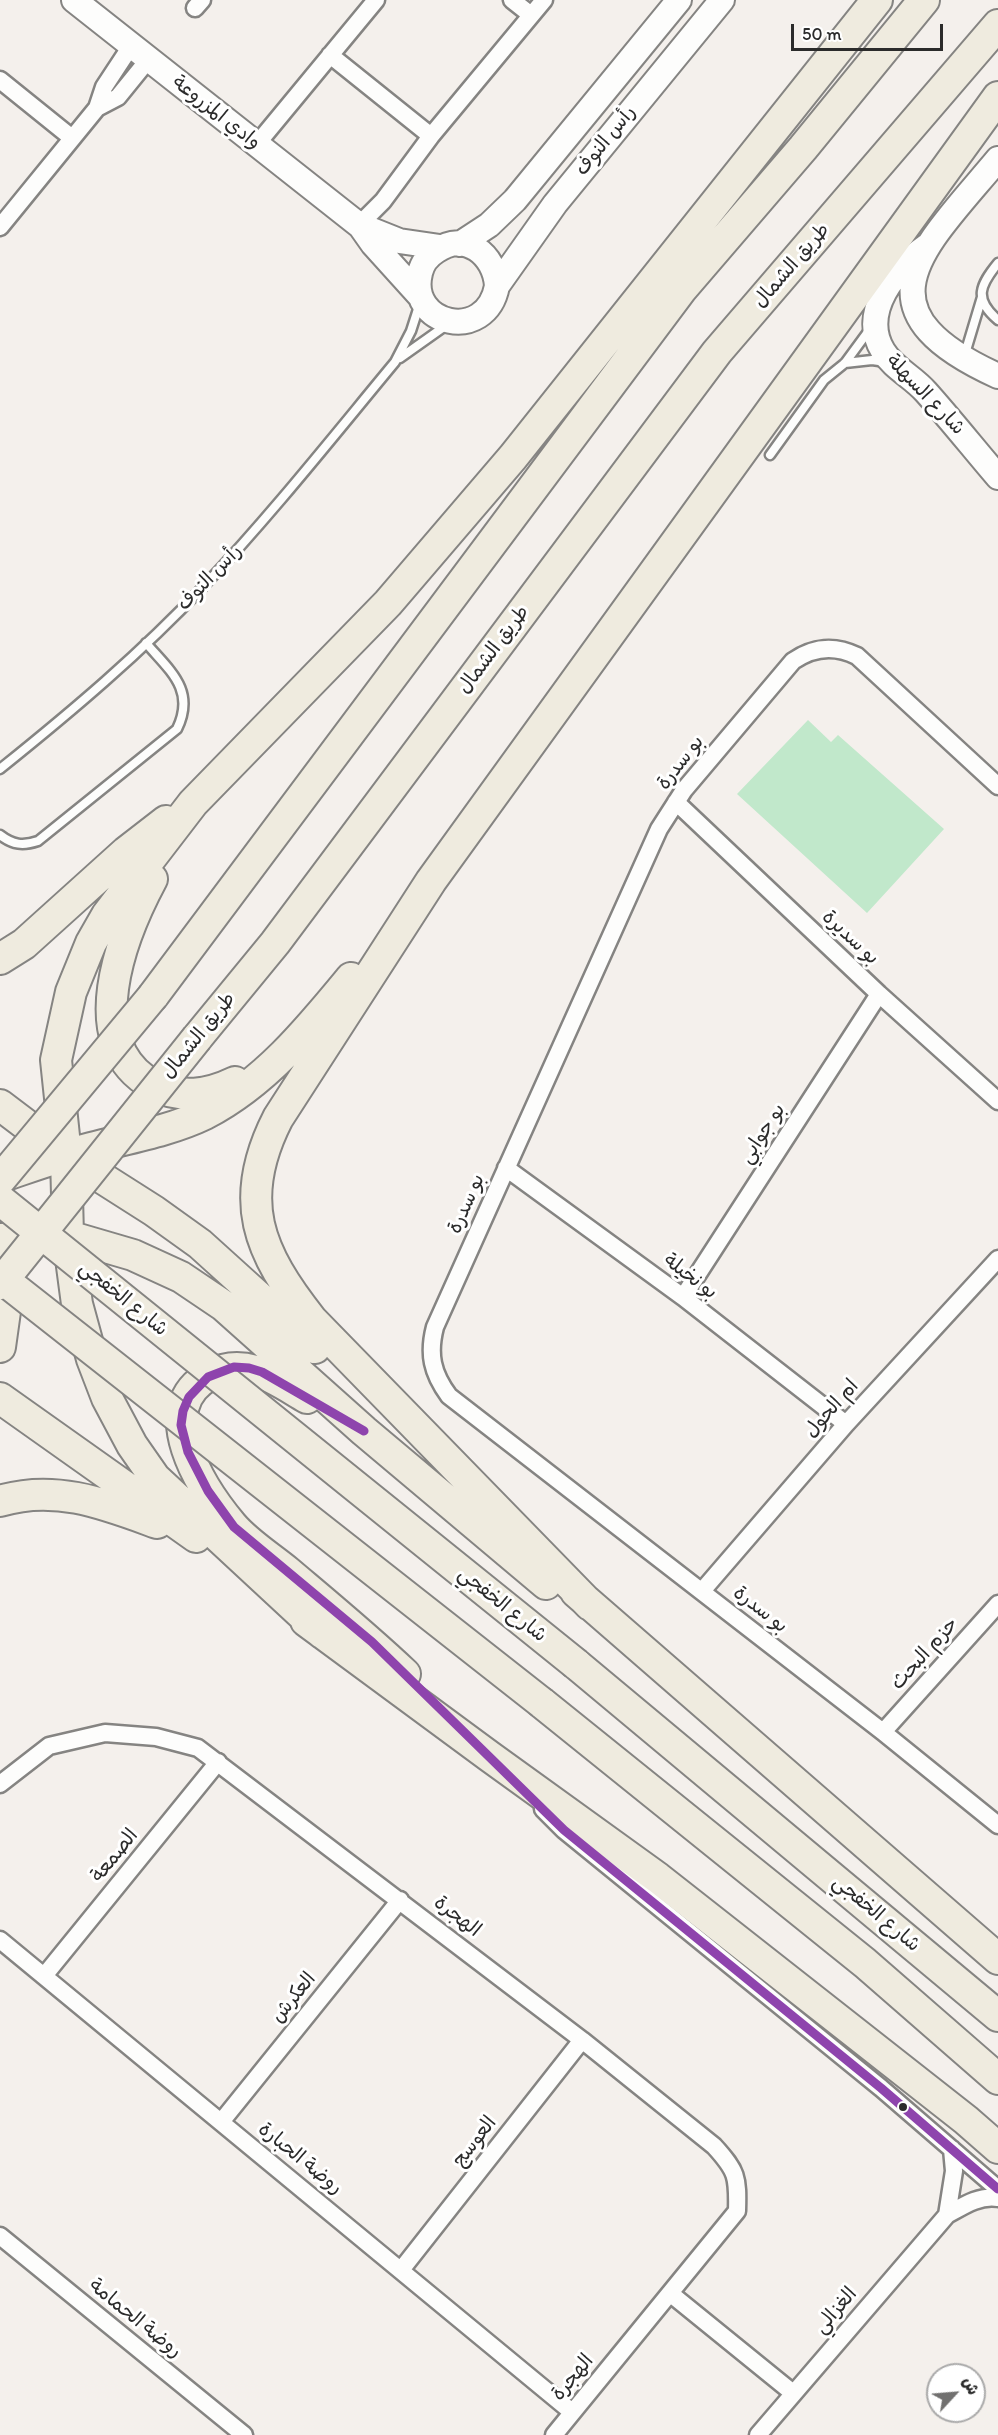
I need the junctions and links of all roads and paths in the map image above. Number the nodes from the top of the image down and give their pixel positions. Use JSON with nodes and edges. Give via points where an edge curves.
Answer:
{"nodes":[{"id":1,"x":74,"y":0,"type":"edge"},
{"id":2,"x":376,"y":0,"type":"edge"},
{"id":3,"x":512,"y":0,"type":"edge"},
{"id":4,"x":544,"y":0,"type":"edge"},
{"id":5,"x":679,"y":0,"type":"edge"},
{"id":6,"x":722,"y":0,"type":"edge"},
{"id":7,"x":877,"y":0,"type":"edge"},
{"id":8,"x":924,"y":0,"type":"edge"},
{"id":9,"x":531,"y":15,"type":"junction"},
{"id":10,"x":998,"y":25,"type":"edge"},
{"id":11,"x":140,"y":53,"type":"junction"},
{"id":12,"x":330,"y":56,"type":"junction"},
{"id":13,"x":0,"y":80,"type":"edge"},
{"id":14,"x":998,"y":97,"type":"edge"},
{"id":15,"x":431,"y":136,"type":"junction"},
{"id":16,"x":72,"y":138,"type":"junction"},
{"id":17,"x":256,"y":144,"type":"junction"},
{"id":18,"x":998,"y":159,"type":"edge"},
{"id":19,"x":359,"y":225,"type":"junction"},
{"id":20,"x":0,"y":227,"type":"edge"},
{"id":21,"x":450,"y":246,"type":"junction"},
{"id":22,"x":927,"y":246,"type":"junction"},
{"id":23,"x":998,"y":263,"type":"edge"},
{"id":24,"x":497,"y":286,"type":"junction"},
{"id":25,"x":421,"y":297,"type":"junction"},
{"id":26,"x":982,"y":297,"type":"junction"},
{"id":27,"x":998,"y":320,"type":"edge"},
{"id":28,"x":875,"y":321,"type":"junction"},
{"id":29,"x":452,"y":322,"type":"junction"},
{"id":30,"x":963,"y":360,"type":"junction"},
{"id":31,"x":395,"y":362,"type":"junction"},
{"id":32,"x":892,"y":362,"type":"junction"},
{"id":33,"x":845,"y":363,"type":"junction"},
{"id":34,"x":998,"y":376,"type":"edge"},
{"id":35,"x":770,"y":455,"type":"dead end"},
{"id":36,"x":998,"y":477,"type":"edge"},
{"id":37,"x":146,"y":643,"type":"junction"},
{"id":38,"x":0,"y":769,"type":"edge"},
{"id":39,"x":998,"y":786,"type":"edge"},
{"id":40,"x":193,"y":802,"type":"junction"},
{"id":41,"x":676,"y":802,"type":"junction"},
{"id":42,"x":0,"y":835,"type":"edge"},
{"id":43,"x":431,"y":881,"type":"junction"},
{"id":44,"x":0,"y":959,"type":"edge"},
{"id":45,"x":879,"y":994,"type":"junction"},
{"id":46,"x":279,"y":1060,"type":"junction"},
{"id":47,"x":998,"y":1101,"type":"edge"},
{"id":48,"x":0,"y":1105,"type":"edge"},
{"id":49,"x":66,"y":1155,"type":"junction"},
{"id":50,"x":506,"y":1168,"type":"junction"},
{"id":51,"x":0,"y":1179,"type":"edge"},
{"id":52,"x":0,"y":1200,"type":"edge"},
{"id":53,"x":2,"y":1231,"type":"edge"},
{"id":54,"x":68,"y":1236,"type":"junction"},
{"id":55,"x":998,"y":1259,"type":"edge"},
{"id":56,"x":0,"y":1276,"type":"edge"},
{"id":57,"x":0,"y":1284,"type":"edge"},
{"id":58,"x":683,"y":1298,"type":"junction"},
{"id":59,"x":0,"y":1347,"type":"edge"},
{"id":60,"x":0,"y":1398,"type":"edge"},
{"id":61,"x":846,"y":1424,"type":"junction"},
{"id":62,"x":363,"y":1431,"type":"junction"},
{"id":63,"x":0,"y":1501,"type":"edge"},
{"id":64,"x":198,"y":1539,"type":"junction"},
{"id":65,"x":702,"y":1592,"type":"junction"},
{"id":66,"x":998,"y":1604,"type":"edge"},
{"id":67,"x":590,"y":1605,"type":"junction"},
{"id":68,"x":322,"y":1633,"type":"junction"},
{"id":69,"x":883,"y":1732,"type":"junction"},
{"id":70,"x":489,"y":1756,"type":"junction"},
{"id":71,"x":218,"y":1762,"type":"junction"},
{"id":72,"x":0,"y":1784,"type":"edge"},
{"id":73,"x":998,"y":1825,"type":"edge"},
{"id":74,"x":400,"y":1900,"type":"junction"},
{"id":75,"x":0,"y":1940,"type":"edge"},
{"id":76,"x":998,"y":1959,"type":"edge"},
{"id":77,"x":44,"y":1976,"type":"junction"},
{"id":78,"x":998,"y":2016,"type":"edge"},
{"id":79,"x":582,"y":2040,"type":"junction"},
{"id":80,"x":998,"y":2079,"type":"edge"},
{"id":81,"x":221,"y":2122,"type":"junction"},
{"id":82,"x":998,"y":2148,"type":"edge"},
{"id":83,"x":952,"y":2149,"type":"junction"},
{"id":84,"x":998,"y":2189,"type":"edge"},
{"id":85,"x":998,"y":2198,"type":"edge"},
{"id":86,"x":947,"y":2215,"type":"junction"},
{"id":87,"x":0,"y":2236,"type":"edge"},
{"id":88,"x":401,"y":2270,"type":"junction"},
{"id":89,"x":670,"y":2294,"type":"junction"},
{"id":90,"x":793,"y":2393,"type":"junction"},
{"id":91,"x":572,"y":2412,"type":"junction"},
{"id":92,"x":244,"y":2435,"type":"edge"},
{"id":93,"x":554,"y":2435,"type":"edge"},
{"id":94,"x":758,"y":2435,"type":"edge"}],
"edges":[{"from":1,"to":11,"type":"street","name":"وادي المزروعة"},
{"from":2,"to":12,"type":"street"},
{"from":3,"to":9,"type":"street"},
{"from":4,"to":9,"type":"street"},
{"from":5,"to":21,"type":"street","name":"رأس النوف","via":[[515,200],[489,225]]},
{"from":6,"to":24,"type":"street","name":"رأس النوف","via":[[555,204]]},
{"from":7,"to":40,"type":"highway","via":[[547,416],[417,569]]},
{"from":8,"to":51,"type":"highway","bridge":true,"via":[[681,290],[153,996]]},
{"from":9,"to":15,"type":"street"},
{"from":10,"to":57,"type":"highway","name":"طريق الشمال","bridge":true,"via":[[717,352],[275,943]]},
{"from":11,"to":16,"type":"street","via":[[118,98],[97,108]]},
{"from":11,"to":17,"type":"street","name":"وادي المزروعة"},
{"from":12,"to":15,"type":"street"},
{"from":12,"to":17,"type":"street"},
{"from":13,"to":16,"type":"street"},
{"from":14,"to":43,"type":"highway"},
{"from":15,"to":19,"type":"street","via":[[383,201]]},
{"from":16,"to":20,"type":"street"},
{"from":17,"to":19,"type":"street","name":"وادي المزروعة"},
{"from":18,"to":22,"type":"street"},
{"from":19,"to":21,"type":"street","name":"وادي المزروعة","via":[[399,241]]},
{"from":19,"to":25,"type":"street","name":"وادي المزروعة"},
{"from":21,"to":24,"type":"street","via":[[480,250],[493,266]]},
{"from":21,"to":25,"type":"street","via":[[432,253],[422,268]]},
{"from":22,"to":28,"type":"street","via":[[911,258],[884,293]]},
{"from":22,"to":30,"type":"street","via":[[912,281],[912,299],[930,331]]},
{"from":23,"to":26,"type":"lane","via":[[984,282]]},
{"from":24,"to":29,"type":"street","via":[[484,312],[473,320]]},
{"from":25,"to":29,"type":"street","via":[[430,311]]},
{"from":25,"to":31,"type":"lane","name":"رأس النوف","via":[[411,331]]},
{"from":26,"to":27,"type":"lane","via":[[987,310]]},
{"from":26,"to":30,"type":"lane"},
{"from":28,"to":32,"type":"street","name":"شارع السهلة","via":[[882,350]]},
{"from":28,"to":33,"type":"lane"},
{"from":29,"to":31,"type":"lane","name":"رأس النوف"},
{"from":30,"to":34,"type":"street"},
{"from":31,"to":37,"type":"lane","name":"رأس النوف","via":[[255,531]]},
{"from":32,"to":33,"type":"lane"},
{"from":32,"to":36,"type":"street","name":"شارع السهلة","via":[[919,384]]},
{"from":33,"to":35,"type":"lane","via":[[824,380]]},
{"from":37,"to":38,"type":"lane","name":"رأس النوف"},
{"from":37,"to":42,"type":"lane","via":[[180,684],[185,705],[177,729],[38,841],[18,845]]},
{"from":39,"to":41,"type":"street","name":"بو سدرة","via":[[858,657],[844,649],[824,648],[805,652],[793,661]]},
{"from":40,"to":44,"type":"highway","via":[[126,852],[24,944]]},
{"from":40,"to":46,"type":"highway","via":[[125,937],[112,1003],[113,1033],[136,1073],[176,1093],[221,1089]]},
{"from":40,"to":49,"type":"highway","via":[[107,915],[71,992],[56,1060]]},
{"from":41,"to":45,"type":"street","name":"بو سديرة"},
{"from":41,"to":50,"type":"street","name":"بو سدرة","via":[[652,844]]},
{"from":43,"to":46,"type":"highway"},
{"from":43,"to":67,"type":"highway","via":[[266,1140],[258,1166],[256,1211],[270,1256],[312,1320]]},
{"from":45,"to":47,"type":"street","name":"بو سديرة"},
{"from":45,"to":58,"type":"street","name":"بو جوابي"},
{"from":46,"to":49,"type":"highway","via":[[204,1114]]},
{"from":48,"to":49,"type":"highway"},
{"from":49,"to":51,"type":"highway"},
{"from":49,"to":54,"type":"highway"},
{"from":49,"to":67,"type":"highway","via":[[200,1244]]},
{"from":50,"to":58,"type":"street","name":"بو نخيلة"},
{"from":50,"to":65,"type":"street","name":"بو سدرة","via":[[435,1327],[431,1354],[439,1383],[461,1406]]},
{"from":52,"to":78,"type":"highway","name":"شارع الخفجي","bridge":true,"via":[[576,1664]]},
{"from":53,"to":54,"type":"highway"},
{"from":53,"to":59,"type":"highway","via":[[8,1290]]},
{"from":54,"to":62,"type":"highway","via":[[134,1255],[181,1277],[224,1306]]},
{"from":54,"to":68,"type":"highway","via":[[86,1341],[107,1398],[132,1445],[155,1478]]},
{"from":55,"to":61,"type":"street","name":"ام الحول"},
{"from":56,"to":80,"type":"highway","bridge":true,"via":[[542,1703],[865,1963]]},
{"from":58,"to":61,"type":"street","name":"بو نخيلة"},
{"from":60,"to":64,"type":"highway"},
{"from":61,"to":65,"type":"street","name":"ام الحول"},
{"from":62,"to":67,"type":"highway","via":[[544,1582]]},
{"from":62,"to":70,"type":"highway","via":[[262,1372],[234,1367],[208,1377],[189,1398],[181,1425],[188,1452],[208,1491],[234,1527],[372,1642]]},
{"from":63,"to":64,"type":"highway","via":[[31,1493],[74,1496],[115,1507]]},
{"from":64,"to":68,"type":"highway"},
{"from":65,"to":69,"type":"street","name":"بو سدرة"},
{"from":66,"to":69,"type":"street","name":"حزم البحث"},
{"from":67,"to":76,"type":"highway"},
{"from":68,"to":70,"type":"highway"},
{"from":69,"to":73,"type":"street","name":"بو سدرة"},
{"from":70,"to":82,"type":"highway","via":[[658,1878]]},
{"from":70,"to":83,"type":"street","via":[[564,1830]]},
{"from":71,"to":72,"type":"street","name":"الهجرة","via":[[198,1748],[156,1737],[105,1733],[49,1746]]},
{"from":71,"to":74,"type":"street","name":"الهجرة"},
{"from":71,"to":77,"type":"street","name":"الصمعة"},
{"from":74,"to":79,"type":"street","name":"الهجرة"},
{"from":74,"to":81,"type":"street","name":"العكرش"},
{"from":75,"to":77,"type":"street","name":"روضة الحبارة"},
{"from":77,"to":81,"type":"street","name":"روضة الحبارة"},
{"from":79,"to":88,"type":"street","name":"العوسج"},
{"from":79,"to":89,"type":"street","name":"الهجرة","via":[[714,2146],[733,2166],[738,2187],[737,2211]]},
{"from":81,"to":88,"type":"street","name":"روضة الحبارة"},
{"from":83,"to":84,"type":"street"},
{"from":83,"to":86,"type":"street","via":[[954,2171]]},
{"from":85,"to":86,"type":"street","name":"الغزالي","via":[[968,2202]]},
{"from":86,"to":90,"type":"street","name":"الغزالي"},
{"from":87,"to":92,"type":"street","name":"روضة الحمامة"},
{"from":88,"to":91,"type":"street","name":"روضة الحبارة"},
{"from":89,"to":90,"type":"street"},
{"from":89,"to":91,"type":"street","name":"الهجرة"},
{"from":90,"to":94,"type":"street","name":"الغزالي"},
{"from":91,"to":93,"type":"street","name":"الهجرة"}]}
